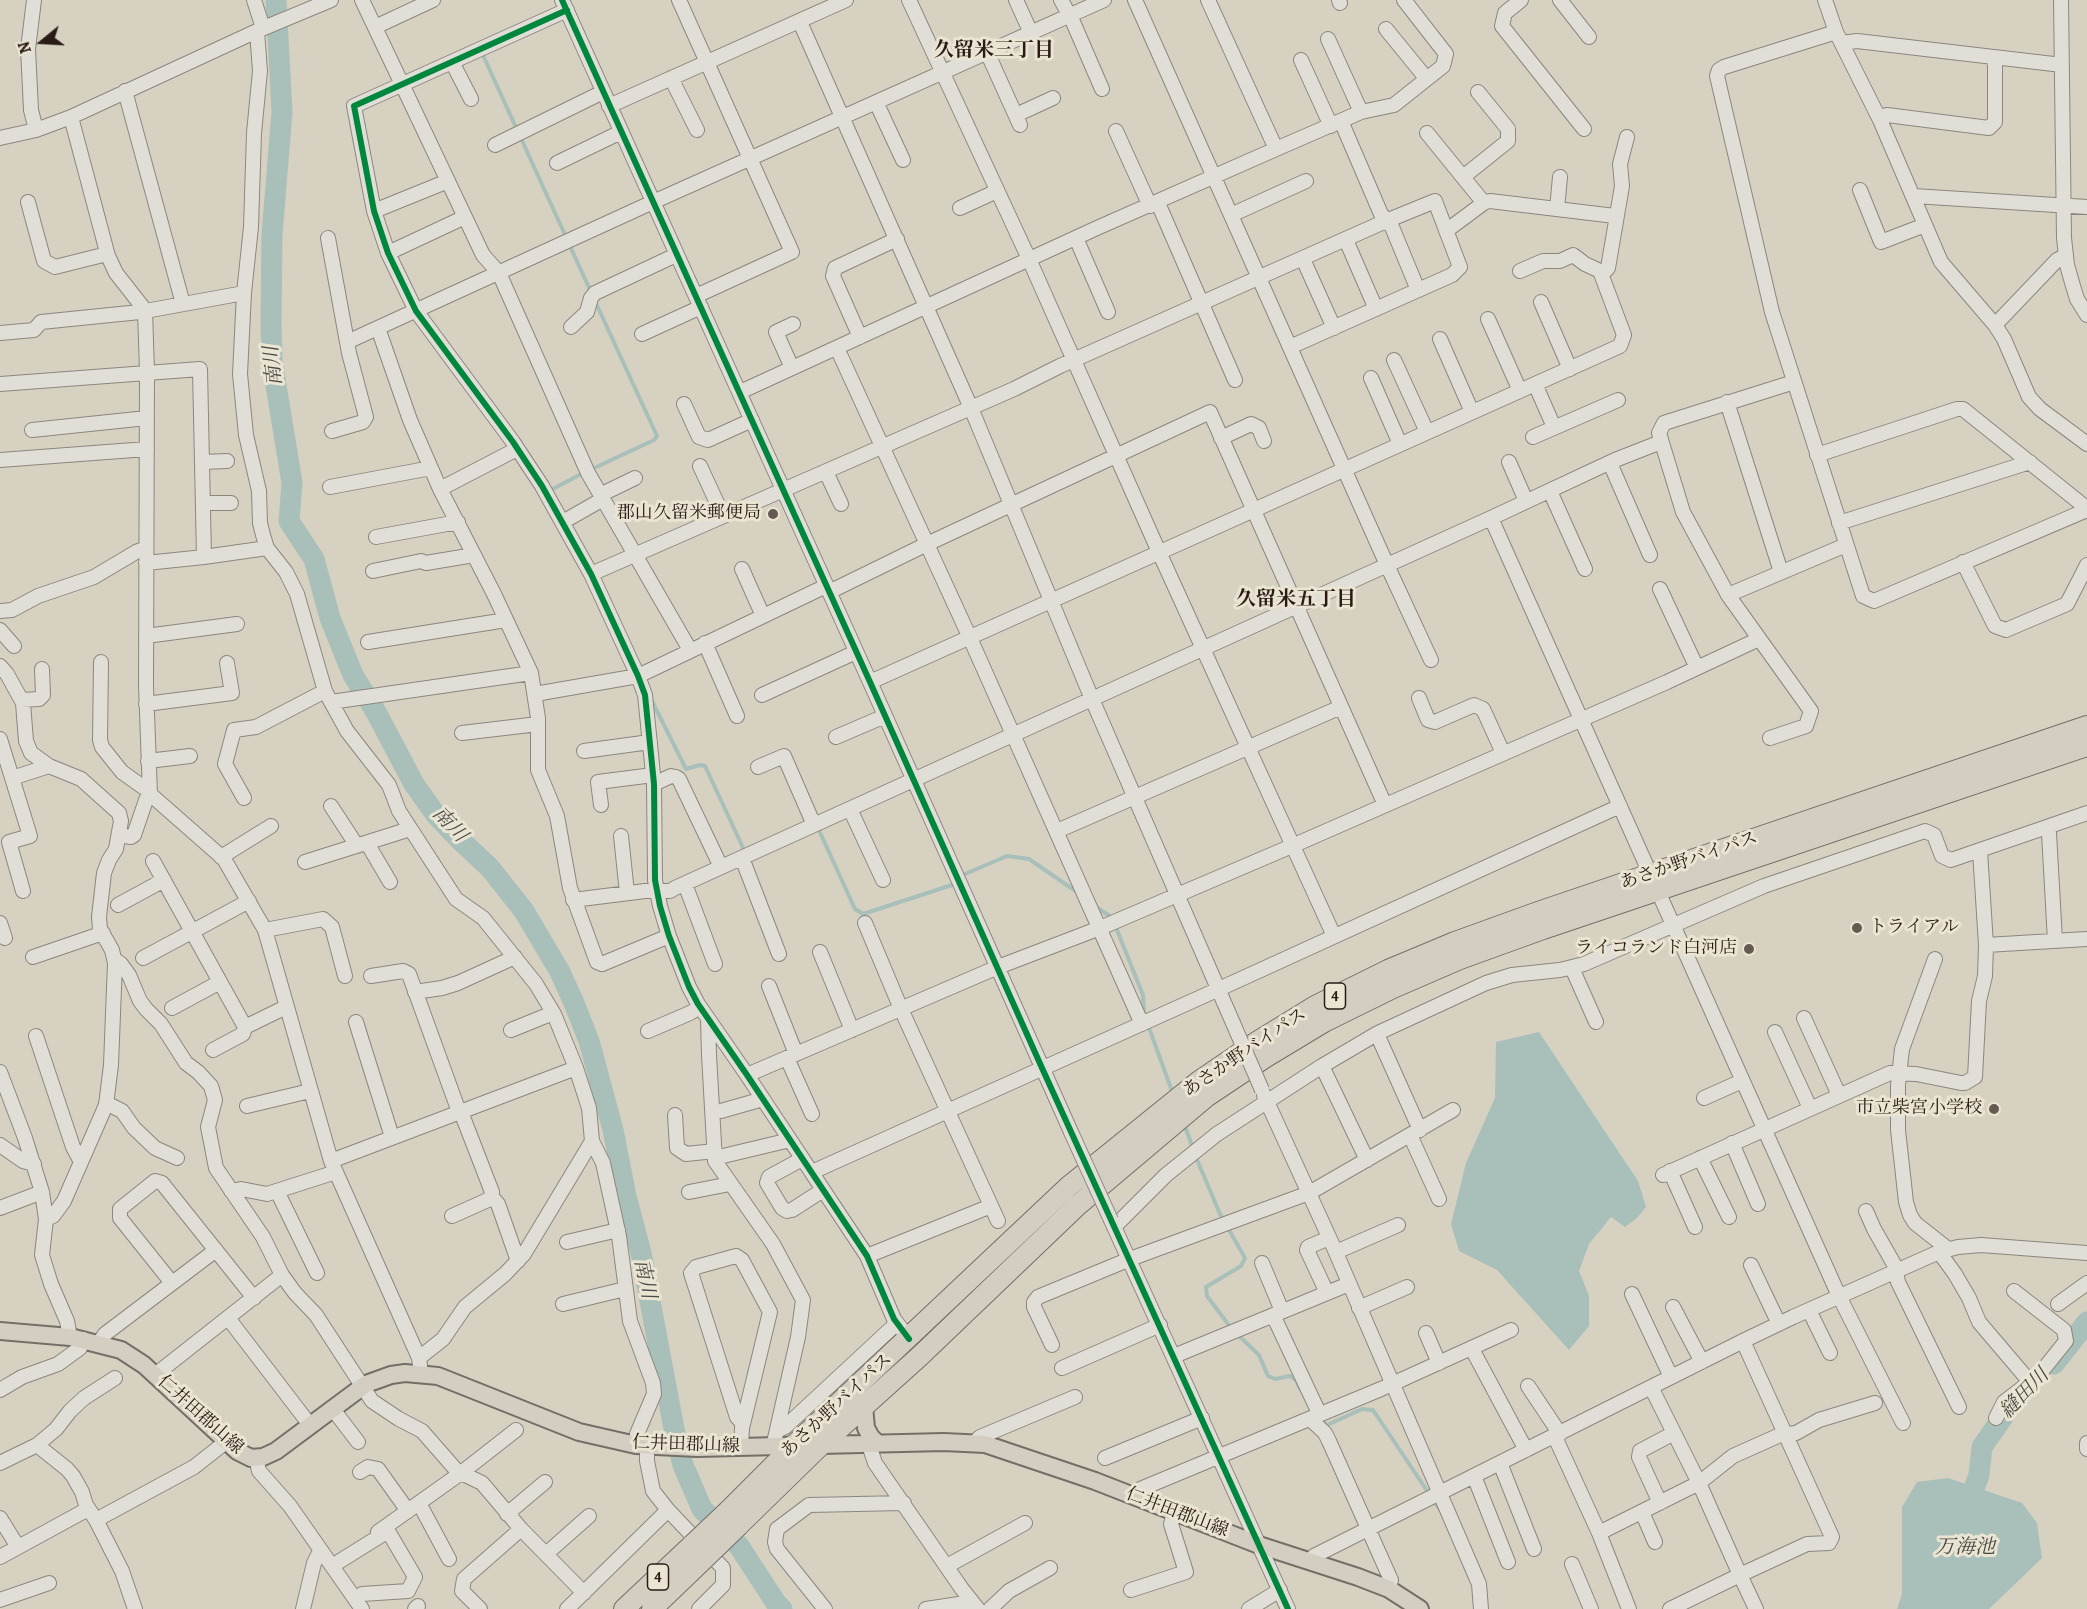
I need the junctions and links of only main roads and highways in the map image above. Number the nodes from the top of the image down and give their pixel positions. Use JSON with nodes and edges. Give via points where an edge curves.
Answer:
{"nodes":[{"id":1,"x":2087,"y":726,"type":"edge"},
{"id":2,"x":2087,"y":746,"type":"edge"},
{"id":3,"x":1654,"y":883,"type":"junction"},
{"id":4,"x":0,"y":1331,"type":"edge"},
{"id":5,"x":864,"y":1407,"type":"junction"},
{"id":6,"x":780,"y":1442,"type":"junction"},
{"id":7,"x":873,"y":1445,"type":"junction"},
{"id":8,"x":820,"y":1446,"type":"junction"},
{"id":9,"x":733,"y":1518,"type":"junction"},
{"id":10,"x":698,"y":1552,"type":"junction"},
{"id":11,"x":1399,"y":1598,"type":"edge"},
{"id":12,"x":624,"y":1609,"type":"edge"},
{"id":13,"x":652,"y":1609,"type":"edge"},
{"id":14,"x":1420,"y":1609,"type":"edge"}],
"edges":[{"from":1,"to":3,"type":"highway","name":"あさか野バイパス","number":"4"},
{"from":2,"to":3,"type":"highway","name":"あさか野バイパス","number":"4"},
{"from":3,"to":5,"type":"highway","name":"あさか野バイパス","number":"4","via":[[1393,988],[1324,1022],[1266,1057],[1206,1097],[1078,1206]]},
{"from":3,"to":6,"type":"highway","name":"あさか野バイパス","number":"4","via":[[1465,938],[1315,1006],[1258,1041],[1199,1081],[1069,1186]]},
{"from":4,"to":6,"type":"main road","name":"仁井田郡山線","via":[[84,1340],[121,1350],[144,1365],[243,1455],[256,1458],[276,1450],[364,1386],[420,1366],[579,1432],[647,1446],[741,1447]]},
{"from":5,"to":7,"type":"main road"},
{"from":5,"to":8,"type":"highway","name":"あさか野バイパス","number":"4"},
{"from":6,"to":8,"type":"main road","name":"仁井田郡山線"},
{"from":6,"to":9,"type":"highway","name":"あさか野バイパス","number":"4"},
{"from":7,"to":8,"type":"main road","name":"仁井田郡山線"},
{"from":7,"to":11,"type":"main road","name":"仁井田郡山線","via":[[974,1443],[997,1447],[1310,1561]]},
{"from":8,"to":9,"type":"highway","name":"あさか野バイパス","number":"4"},
{"from":9,"to":10,"type":"highway","name":"あさか野バイパス","number":"4","bridge":true},
{"from":10,"to":12,"type":"highway","name":"あさか野バイパス","number":"4"},
{"from":10,"to":13,"type":"highway","name":"あさか野バイパス","number":"4"},
{"from":11,"to":14,"type":"main road","name":"仁井田郡山線"}]}
